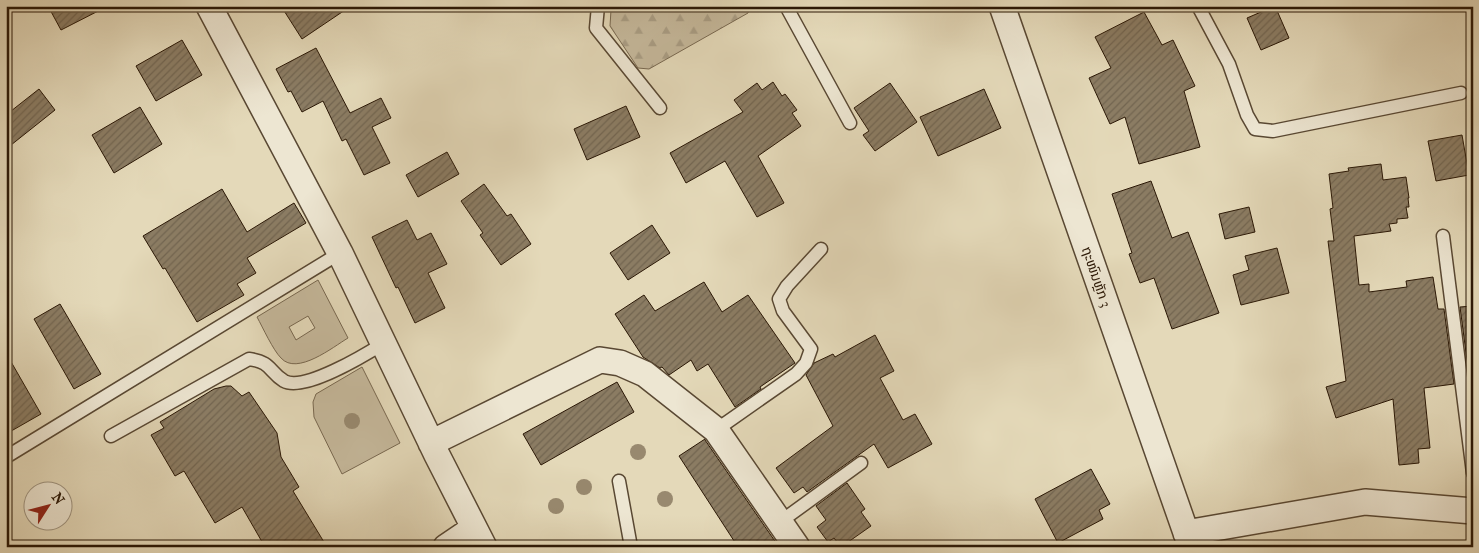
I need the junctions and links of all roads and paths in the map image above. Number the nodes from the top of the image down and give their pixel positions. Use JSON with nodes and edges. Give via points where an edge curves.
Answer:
{"nodes":[{"id":1,"x":209,"y":6,"type":"edge"},
{"id":2,"x":598,"y":6,"type":"edge"},
{"id":3,"x":786,"y":6,"type":"edge"},
{"id":4,"x":1002,"y":6,"type":"edge"},
{"id":5,"x":1198,"y":6,"type":"edge"},
{"id":6,"x":1461,"y":94,"type":"dead end"},
{"id":7,"x":660,"y":108,"type":"dead end"},
{"id":8,"x":850,"y":123,"type":"dead end"},
{"id":9,"x":1444,"y":236,"type":"dead end"},
{"id":10,"x":821,"y":248,"type":"dead end"},
{"id":11,"x":340,"y":253,"type":"junction"},
{"id":12,"x":384,"y":344,"type":"junction"},
{"id":13,"x":716,"y":430,"type":"junction"},
{"id":14,"x":112,"y":436,"type":"dead end"},
{"id":15,"x":431,"y":443,"type":"junction"},
{"id":16,"x":6,"y":458,"type":"edge"},
{"id":17,"x":862,"y":463,"type":"dead end"},
{"id":18,"x":1473,"y":473,"type":"edge"},
{"id":19,"x":620,"y":481,"type":"dead end"},
{"id":20,"x":1473,"y":511,"type":"edge"},
{"id":21,"x":780,"y":522,"type":"junction"},
{"id":22,"x":479,"y":538,"type":"edge"},
{"id":23,"x":1188,"y":540,"type":"edge"},
{"id":24,"x":446,"y":547,"type":"edge"},
{"id":25,"x":631,"y":547,"type":"edge"},
{"id":26,"x":797,"y":547,"type":"edge"}],
"edges":[{"from":1,"to":11,"type":"street"},
{"from":2,"to":7,"type":"lane","via":[[596,28]]},
{"from":3,"to":8,"type":"lane"},
{"from":4,"to":23,"type":"street","name":"ຖະໜົນຫຼັກ 3"},
{"from":5,"to":6,"type":"lane","via":[[1229,64],[1255,129],[1273,131]]},
{"from":9,"to":18,"type":"lane"},
{"from":10,"to":13,"type":"lane","via":[[779,299],[783,311],[811,349],[806,363],[796,374]]},
{"from":11,"to":12,"type":"street"},
{"from":11,"to":16,"type":"lane"},
{"from":12,"to":14,"type":"lane","via":[[307,382],[292,384],[269,366],[249,358]]},
{"from":12,"to":15,"type":"street"},
{"from":13,"to":15,"type":"street","via":[[645,374],[620,363],[600,360]]},
{"from":13,"to":21,"type":"street"},
{"from":15,"to":22,"type":"street"},
{"from":17,"to":21,"type":"lane"},
{"from":19,"to":25,"type":"lane"},
{"from":20,"to":23,"type":"street","via":[[1365,502]]},
{"from":21,"to":26,"type":"street"},
{"from":22,"to":24,"type":"street"}]}
